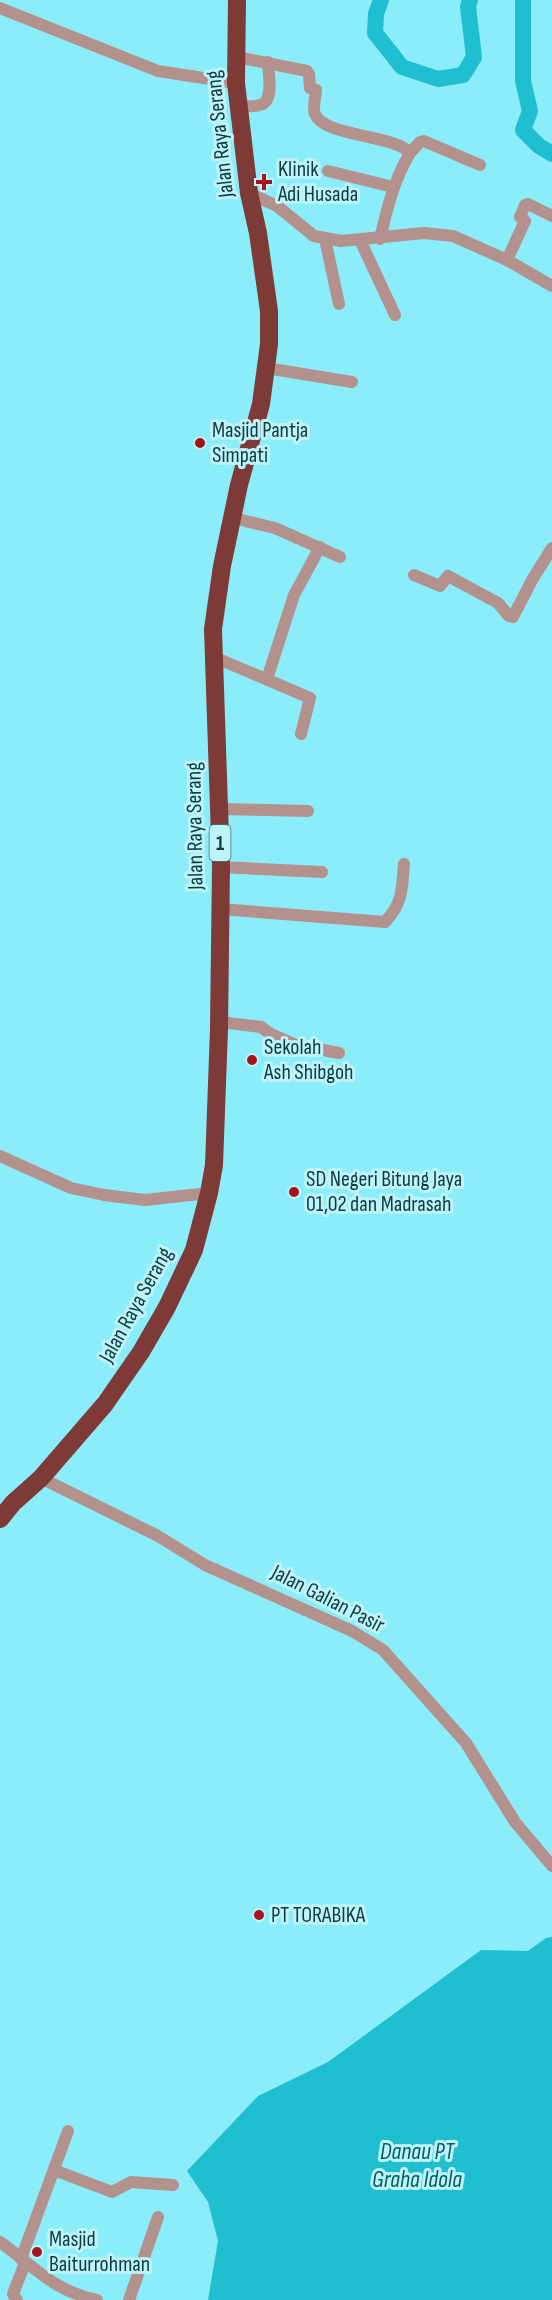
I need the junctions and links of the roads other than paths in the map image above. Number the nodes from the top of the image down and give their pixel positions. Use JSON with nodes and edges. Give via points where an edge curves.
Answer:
{"nodes":[{"id":1,"x":237,"y":0,"type":"edge"},
{"id":2,"x":0,"y":8,"type":"edge"},
{"id":3,"x":237,"y":57,"type":"junction"},
{"id":4,"x":268,"y":62,"type":"junction"},
{"id":5,"x":236,"y":83,"type":"junction"},
{"id":6,"x":239,"y":107,"type":"junction"},
{"id":7,"x":410,"y":153,"type":"junction"},
{"id":8,"x":480,"y":165,"type":"dead end"},
{"id":9,"x":328,"y":171,"type":"dead end"},
{"id":10,"x":393,"y":187,"type":"junction"},
{"id":11,"x":249,"y":193,"type":"junction"},
{"id":12,"x":552,"y":216,"type":"edge"},
{"id":13,"x":326,"y":239,"type":"junction"},
{"id":14,"x":380,"y":239,"type":"junction"},
{"id":15,"x":360,"y":240,"type":"junction"},
{"id":16,"x":507,"y":260,"type":"junction"},
{"id":17,"x":552,"y":286,"type":"edge"},
{"id":18,"x":339,"y":304,"type":"dead end"},
{"id":19,"x":395,"y":315,"type":"dead end"},
{"id":20,"x":266,"y":368,"type":"junction"},
{"id":21,"x":352,"y":382,"type":"dead end"},
{"id":22,"x":233,"y":518,"type":"junction"},
{"id":23,"x":320,"y":547,"type":"junction"},
{"id":24,"x":552,"y":548,"type":"edge"},
{"id":25,"x":340,"y":556,"type":"dead end"},
{"id":26,"x":414,"y":575,"type":"dead end"},
{"id":27,"x":214,"y":657,"type":"junction"},
{"id":28,"x":267,"y":679,"type":"junction"},
{"id":29,"x":301,"y":734,"type":"dead end"},
{"id":30,"x":219,"y":809,"type":"junction"},
{"id":31,"x":308,"y":811,"type":"dead end"},
{"id":32,"x":404,"y":864,"type":"dead end"},
{"id":33,"x":221,"y":867,"type":"junction"},
{"id":34,"x":322,"y":872,"type":"dead end"},
{"id":35,"x":220,"y":909,"type":"junction"},
{"id":36,"x":220,"y":1022,"type":"junction"},
{"id":37,"x":339,"y":1053,"type":"dead end"},
{"id":38,"x":0,"y":1156,"type":"edge"},
{"id":39,"x":210,"y":1193,"type":"junction"},
{"id":40,"x":41,"y":1478,"type":"junction"},
{"id":41,"x":0,"y":1519,"type":"edge"},
{"id":42,"x":552,"y":1866,"type":"edge"},
{"id":43,"x":68,"y":2131,"type":"dead end"},
{"id":44,"x":54,"y":2170,"type":"junction"},
{"id":45,"x":173,"y":2185,"type":"dead end"},
{"id":46,"x":158,"y":2217,"type":"dead end"},
{"id":47,"x":0,"y":2242,"type":"edge"},
{"id":48,"x":23,"y":2261,"type":"junction"},
{"id":49,"x":15,"y":2300,"type":"edge"},
{"id":50,"x":94,"y":2300,"type":"edge"},
{"id":51,"x":129,"y":2300,"type":"edge"}],
"edges":[{"from":1,"to":3,"type":"highway","name":"Jalan Raya Serang","number":"1"},
{"from":2,"to":5,"type":"street","via":[[158,71]]},
{"from":3,"to":4,"type":"street"},
{"from":3,"to":5,"type":"highway","name":"Jalan Raya Serang","number":"1"},
{"from":4,"to":6,"type":"street","via":[[269,92],[265,101]]},
{"from":4,"to":7,"type":"street","via":[[308,72],[309,86],[316,91],[314,112],[320,120],[396,144]]},
{"from":5,"to":6,"type":"highway","name":"Jalan Raya Serang","number":"1"},
{"from":6,"to":11,"type":"highway","name":"Jalan Raya Serang","number":"1"},
{"from":7,"to":8,"type":"street","via":[[424,141]]},
{"from":7,"to":10,"type":"street"},
{"from":9,"to":10,"type":"street"},
{"from":10,"to":14,"type":"street"},
{"from":11,"to":13,"type":"street","via":[[277,206],[310,234]]},
{"from":11,"to":20,"type":"highway","name":"Jalan Raya Serang","number":"1","via":[[269,311]]},
{"from":12,"to":16,"type":"street","via":[[525,205],[520,217],[525,221]]},
{"from":13,"to":15,"type":"street"},
{"from":13,"to":18,"type":"street"},
{"from":14,"to":15,"type":"street"},
{"from":14,"to":16,"type":"street","via":[[424,232],[441,234],[460,238]]},
{"from":15,"to":19,"type":"street"},
{"from":16,"to":17,"type":"street"},
{"from":20,"to":21,"type":"street"},
{"from":20,"to":22,"type":"highway","name":"Jalan Raya Serang","number":"1"},
{"from":22,"to":23,"type":"street","via":[[275,528]]},
{"from":22,"to":27,"type":"highway","name":"Jalan Raya Serang","number":"1","via":[[213,629]]},
{"from":23,"to":25,"type":"street"},
{"from":23,"to":28,"type":"street","via":[[294,594]]},
{"from":24,"to":26,"type":"street","via":[[513,617],[498,603],[448,576],[440,586]]},
{"from":27,"to":28,"type":"street"},
{"from":27,"to":30,"type":"highway","name":"Jalan Raya Serang","number":"1"},
{"from":28,"to":29,"type":"street","via":[[310,698]]},
{"from":30,"to":31,"type":"street"},
{"from":30,"to":33,"type":"highway","name":"Jalan Raya Serang","number":"1"},
{"from":32,"to":35,"type":"street","via":[[401,896],[396,911],[385,922]]},
{"from":33,"to":34,"type":"street"},
{"from":33,"to":35,"type":"highway","name":"Jalan Raya Serang","number":"1"},
{"from":35,"to":36,"type":"highway","name":"Jalan Raya Serang","number":"1"},
{"from":36,"to":37,"type":"street","via":[[261,1027],[296,1045]]},
{"from":36,"to":39,"type":"highway","name":"Jalan Raya Serang","number":"1"},
{"from":38,"to":39,"type":"street","via":[[71,1188],[104,1195],[145,1200]]},
{"from":39,"to":40,"type":"highway","name":"Jalan Raya Serang","number":"1","via":[[194,1250],[141,1352],[105,1404]]},
{"from":40,"to":41,"type":"highway","name":"Jalan Raya Serang","number":"1"},
{"from":40,"to":42,"type":"street","name":"Jalan Galian Pasir","via":[[158,1536],[205,1565],[352,1631],[382,1650],[466,1743],[515,1822]]},
{"from":43,"to":44,"type":"street"},
{"from":44,"to":45,"type":"street","via":[[112,2192],[131,2182]]},
{"from":44,"to":48,"type":"street"},
{"from":46,"to":51,"type":"street"},
{"from":47,"to":48,"type":"street"},
{"from":48,"to":49,"type":"street","via":[[13,2294]]},
{"from":48,"to":50,"type":"street","via":[[64,2289]]}]}
